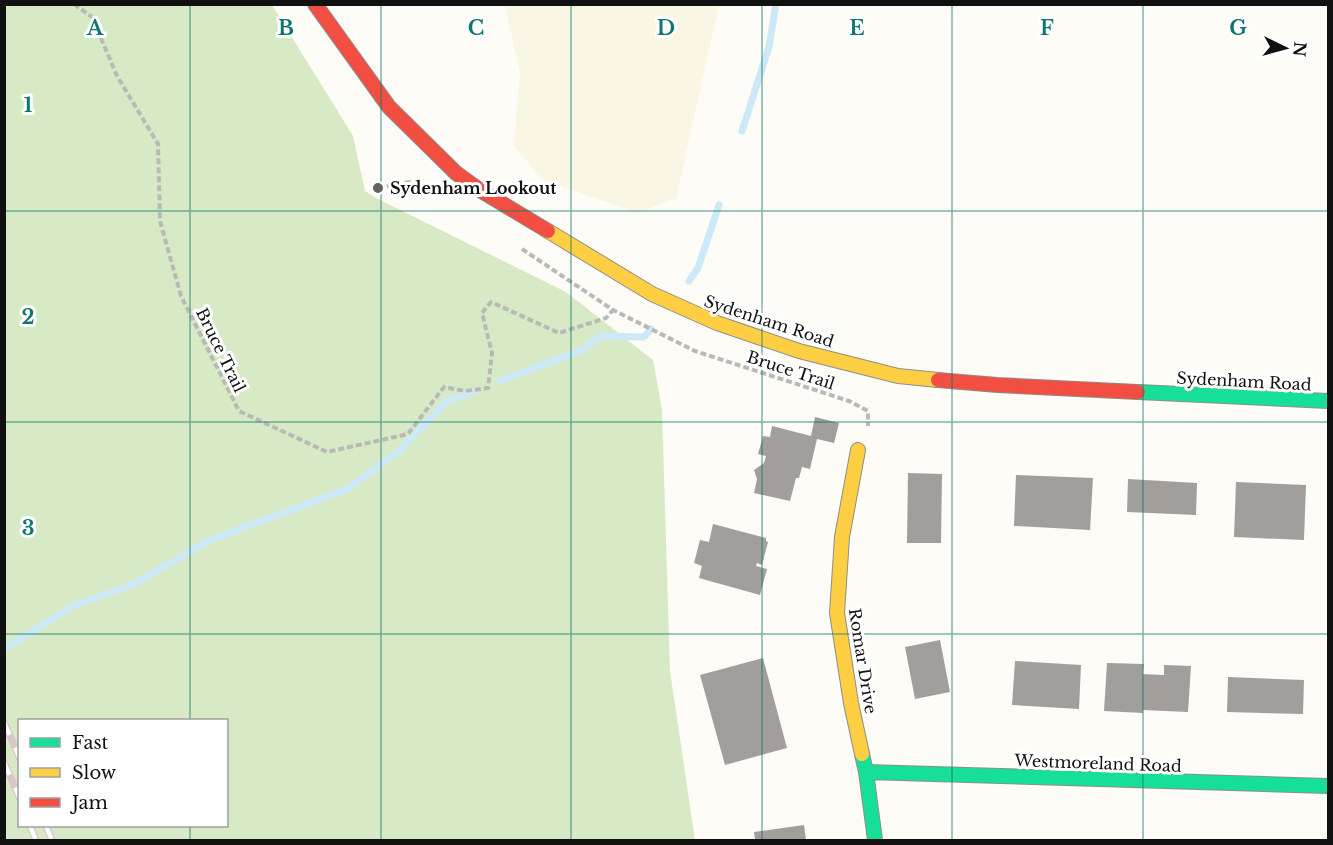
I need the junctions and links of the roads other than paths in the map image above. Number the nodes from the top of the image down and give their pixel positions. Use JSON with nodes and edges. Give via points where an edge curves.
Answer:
{"nodes":[{"id":1,"x":315,"y":4,"type":"edge"},
{"id":2,"x":1329,"y":401,"type":"edge"},
{"id":3,"x":858,"y":450,"type":"road end"},
{"id":4,"x":866,"y":772,"type":"junction"},
{"id":5,"x":1329,"y":786,"type":"edge"},
{"id":6,"x":875,"y":840,"type":"edge"}],
"edges":[{"from":1,"to":2,"type":"main road","name":"Sydenham Road","via":[[389,107],[456,174],[652,294],[717,323],[800,351],[898,376],[997,385]]},
{"from":3,"to":4,"type":"main road","name":"Romar Drive","via":[[842,537],[837,613]]},
{"from":4,"to":5,"type":"main road","name":"Westmoreland Road"},
{"from":4,"to":6,"type":"main road","name":"Romar Drive"}]}
